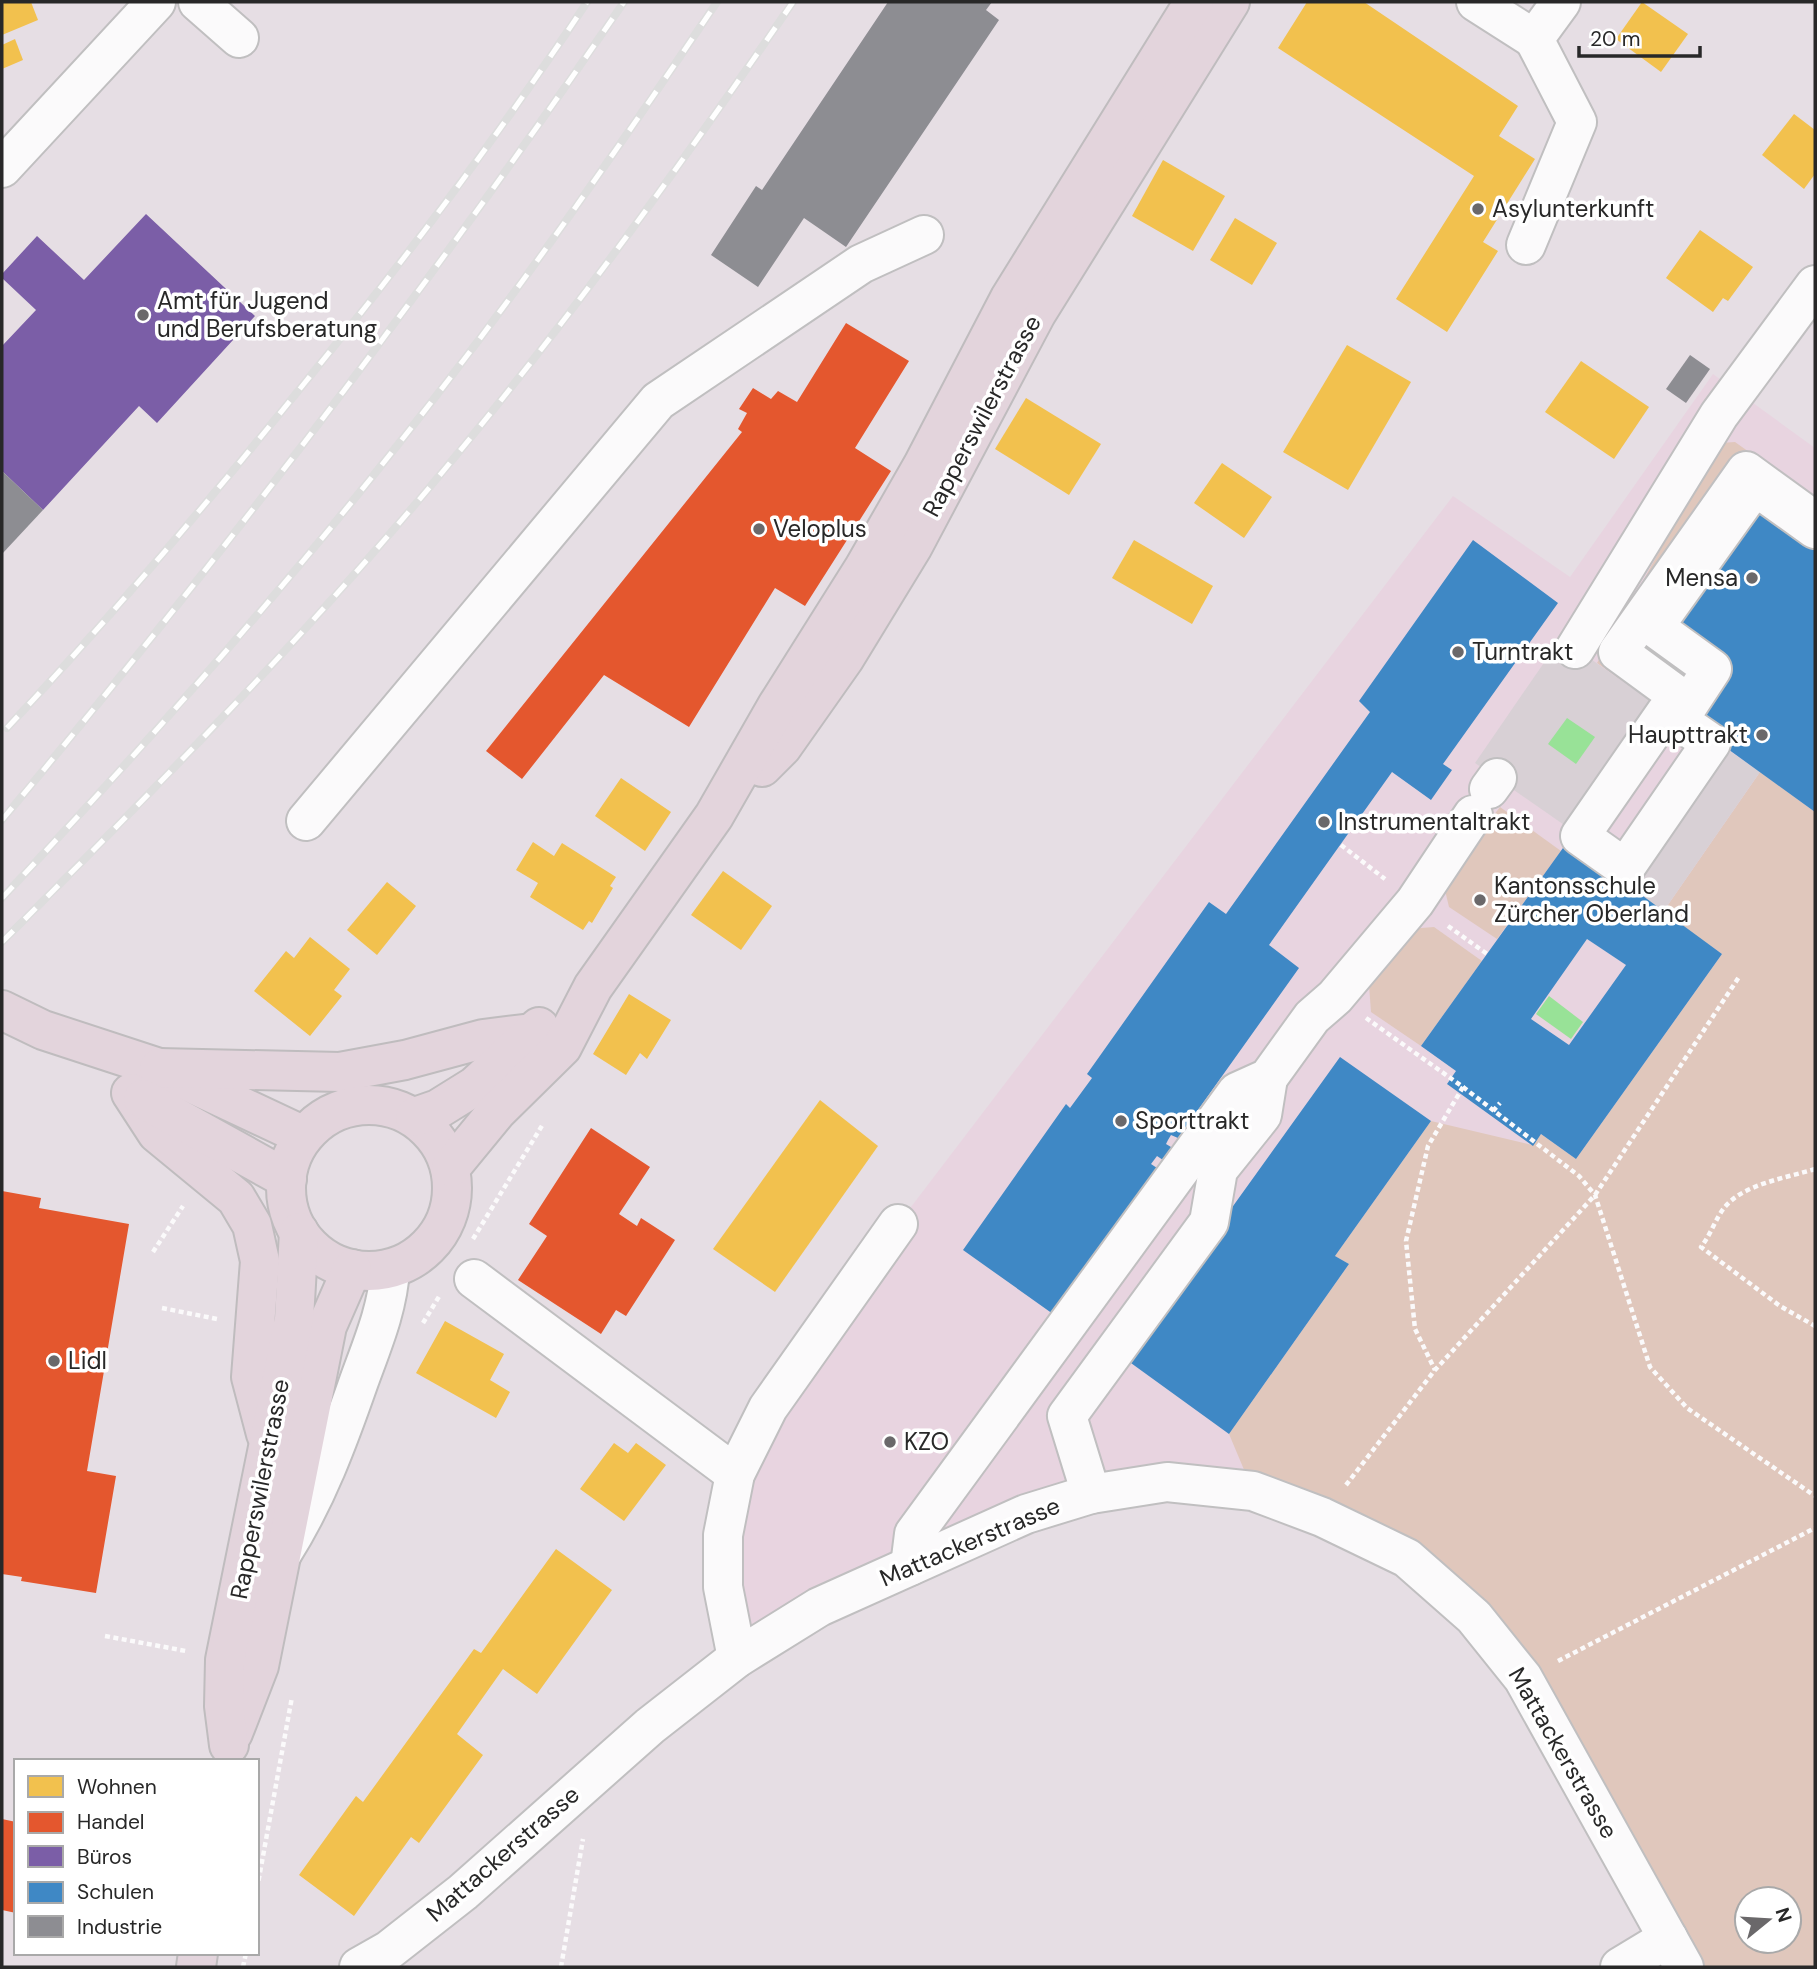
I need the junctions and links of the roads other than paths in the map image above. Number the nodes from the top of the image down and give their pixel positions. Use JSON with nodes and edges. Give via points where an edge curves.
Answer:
{"nodes":[{"id":1,"x":156,"y":2,"type":"edge"},
{"id":2,"x":198,"y":2,"type":"edge"},
{"id":3,"x":1194,"y":2,"type":"edge"},
{"id":4,"x":1230,"y":2,"type":"edge"},
{"id":5,"x":1476,"y":2,"type":"edge"},
{"id":6,"x":1561,"y":2,"type":"edge"},
{"id":7,"x":239,"y":38,"type":"dead end"},
{"id":8,"x":1534,"y":39,"type":"junction"},
{"id":9,"x":2,"y":168,"type":"edge"},
{"id":10,"x":924,"y":235,"type":"dead end"},
{"id":11,"x":1526,"y":245,"type":"dead end"},
{"id":12,"x":1815,"y":285,"type":"edge"},
{"id":13,"x":1815,"y":520,"type":"edge"},
{"id":14,"x":1815,"y":529,"type":"edge"},
{"id":15,"x":1575,"y":649,"type":"dead end"},
{"id":16,"x":1486,"y":794,"type":"dead end"},
{"id":17,"x":714,"y":816,"type":"junction"},
{"id":18,"x":306,"y":821,"type":"dead end"},
{"id":19,"x":593,"y":987,"type":"junction"},
{"id":20,"x":2,"y":1010,"type":"edge"},
{"id":21,"x":43,"y":1030,"type":"junction"},
{"id":22,"x":532,"y":1033,"type":"junction"},
{"id":23,"x":159,"y":1068,"type":"junction"},
{"id":24,"x":1268,"y":1078,"type":"junction"},
{"id":25,"x":131,"y":1093,"type":"junction"},
{"id":26,"x":415,"y":1117,"type":"junction"},
{"id":27,"x":304,"y":1136,"type":"junction"},
{"id":28,"x":451,"y":1167,"type":"junction"},
{"id":29,"x":287,"y":1179,"type":"junction"},
{"id":30,"x":898,"y":1224,"type":"dead end"},
{"id":31,"x":299,"y":1232,"type":"junction"},
{"id":32,"x":352,"y":1269,"type":"junction"},
{"id":33,"x":390,"y":1269,"type":"junction"},
{"id":34,"x":459,"y":1284,"type":"road end"},
{"id":35,"x":268,"y":1445,"type":"junction"},
{"id":36,"x":735,"y":1474,"type":"junction"},
{"id":37,"x":1091,"y":1494,"type":"junction"},
{"id":38,"x":280,"y":1556,"type":"junction"},
{"id":39,"x":910,"y":1566,"type":"junction"},
{"id":40,"x":737,"y":1658,"type":"junction"},
{"id":41,"x":228,"y":1753,"type":"edge"},
{"id":42,"x":1676,"y":1953,"type":"edge"},
{"id":43,"x":359,"y":1967,"type":"edge"},
{"id":44,"x":1620,"y":1967,"type":"edge"}],
"edges":[{"from":1,"to":9,"type":"street"},
{"from":2,"to":7,"type":"street"},
{"from":3,"to":17,"type":"main road","name":"Rapperswilerstrasse","via":[[1010,298],[923,465]]},
{"from":4,"to":17,"type":"main road","name":"Rapperswilerstrasse","via":[[1036,314],[913,546],[844,659],[782,747]]},
{"from":5,"to":8,"type":"street"},
{"from":6,"to":8,"type":"street"},
{"from":8,"to":11,"type":"street","via":[[1577,122]]},
{"from":10,"to":18,"type":"street","via":[[862,264],[658,401]]},
{"from":12,"to":15,"type":"street","via":[[1719,415]]},
{"from":13,"to":14,"type":"street","via":[[1746,471],[1618,652],[1689,704],[1712,669],[1654,627],[1755,486]]},
{"from":16,"to":24,"type":"street","via":[[1401,891],[1335,997],[1312,1017]]},
{"from":17,"to":19,"type":"main road","name":"Rapperswilerstrasse"},
{"from":19,"to":22,"type":"main road","name":"Rapperswilerstrasse"},
{"from":19,"to":28,"type":"main road","name":"Rapperswilerstrasse","via":[[562,1047],[497,1111]]},
{"from":20,"to":21,"type":"main road"},
{"from":21,"to":23,"type":"main road"},
{"from":21,"to":25,"type":"main road"},
{"from":22,"to":23,"type":"main road","via":[[483,1039],[340,1072]]},
{"from":22,"to":26,"type":"main road","name":"Rapperswilerstrasse","via":[[475,1086]]},
{"from":23,"to":27,"type":"main road"},
{"from":24,"to":37,"type":"street","via":[[1262,1115],[1218,1170],[1209,1222],[1067,1416]]},
{"from":24,"to":39,"type":"street","via":[[1237,1092],[914,1534]]},
{"from":25,"to":29,"type":"main road"},
{"from":25,"to":35,"type":"main road","via":[[158,1133],[236,1198],[253,1225],[260,1261],[251,1377]]},
{"from":26,"to":27,"type":"main road","via":[[393,1107],[368,1104],[344,1108],[322,1119]]},
{"from":26,"to":28,"type":"main road","via":[[443,1148]]},
{"from":27,"to":29,"type":"main road","via":[[292,1156]]},
{"from":28,"to":33,"type":"main road","via":[[451,1207],[443,1226],[421,1254]]},
{"from":29,"to":31,"type":"main road","via":[[286,1198]]},
{"from":30,"to":36,"type":"street","via":[[768,1408]]},
{"from":31,"to":32,"type":"main road","via":[[322,1256]]},
{"from":31,"to":35,"type":"main road","name":"Rapperswilerstrasse","via":[[294,1320]]},
{"from":32,"to":33,"type":"main road"},
{"from":32,"to":38,"type":"main road","name":"Rapperswilerstrasse","via":[[327,1326]]},
{"from":33,"to":38,"type":"street","via":[[376,1334],[335,1450],[308,1513]]},
{"from":34,"to":36,"type":"street"},
{"from":35,"to":41,"type":"main road","name":"Rapperswilerstrasse","via":[[225,1660]]},
{"from":36,"to":40,"type":"street","via":[[723,1535],[723,1574]]},
{"from":37,"to":39,"type":"street","name":"Mattackerstrasse","via":[[1026,1514]]},
{"from":37,"to":42,"type":"street","name":"Mattackerstrasse","via":[[1167,1482],[1253,1491],[1322,1517],[1407,1558],[1474,1617],[1523,1678]]},
{"from":38,"to":41,"type":"main road","name":"Rapperswilerstrasse","via":[[259,1666]]},
{"from":39,"to":40,"type":"street","name":"Mattackerstrasse","via":[[819,1607]]},
{"from":40,"to":43,"type":"street","name":"Mattackerstrasse","via":[[650,1726],[463,1892],[389,1950]]},
{"from":42,"to":44,"type":"street"}]}
